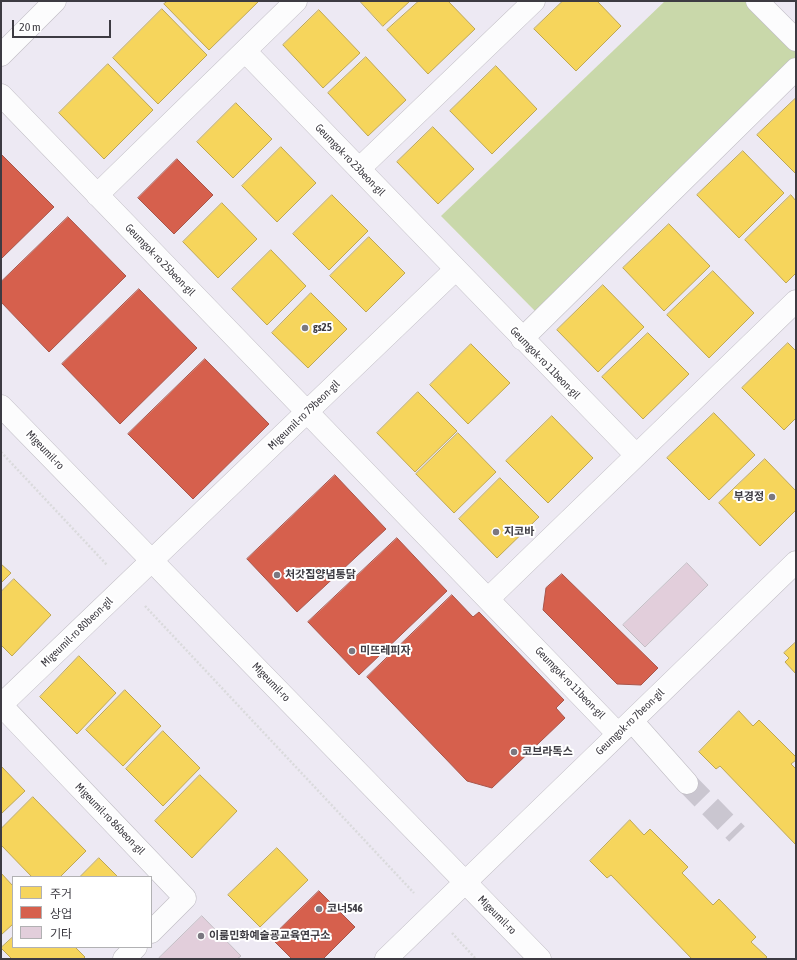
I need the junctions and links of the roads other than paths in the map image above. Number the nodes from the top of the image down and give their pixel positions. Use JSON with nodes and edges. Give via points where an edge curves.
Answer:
{"nodes":[{"id":1,"x":55,"y":1,"type":"edge"},
{"id":2,"x":296,"y":1,"type":"edge"},
{"id":3,"x":534,"y":1,"type":"edge"},
{"id":4,"x":759,"y":2,"type":"edge"},
{"id":5,"x":796,"y":40,"type":"edge"},
{"id":6,"x":245,"y":51,"type":"junction"},
{"id":7,"x":1,"y":55,"type":"edge"},
{"id":8,"x":796,"y":69,"type":"edge"},
{"id":9,"x":1,"y":95,"type":"edge"},
{"id":10,"x":359,"y":169,"type":"junction"},
{"id":11,"x":97,"y":194,"type":"junction"},
{"id":12,"x":456,"y":269,"type":"junction"},
{"id":13,"x":796,"y":301,"type":"edge"},
{"id":14,"x":522,"y":339,"type":"junction"},
{"id":15,"x":1,"y":406,"type":"edge"},
{"id":16,"x":314,"y":418,"type":"junction"},
{"id":17,"x":636,"y":455,"type":"junction"},
{"id":18,"x":152,"y":560,"type":"junction"},
{"id":19,"x":796,"y":562,"type":"edge"},
{"id":20,"x":488,"y":599,"type":"junction"},
{"id":21,"x":1,"y":705,"type":"edge"},
{"id":22,"x":625,"y":727,"type":"junction"},
{"id":23,"x":687,"y":783,"type":"tunnel mouth"},
{"id":24,"x":465,"y":883,"type":"junction"},
{"id":25,"x":152,"y":931,"type":"edge"},
{"id":26,"x":135,"y":948,"type":"edge"},
{"id":27,"x":124,"y":959,"type":"edge"},
{"id":28,"x":386,"y":959,"type":"edge"},
{"id":29,"x":540,"y":959,"type":"edge"}],
"edges":[{"from":1,"to":7,"type":"street"},
{"from":2,"to":6,"type":"street"},
{"from":3,"to":10,"type":"street"},
{"from":4,"to":5,"type":"street"},
{"from":6,"to":10,"type":"street","name":"Geumgok-ro 23beon-gil"},
{"from":6,"to":11,"type":"street"},
{"from":8,"to":14,"type":"street"},
{"from":9,"to":11,"type":"street","name":"Geumgok-ro 25beon-gil"},
{"from":10,"to":12,"type":"street","name":"Geumgok-ro 23beon-gil"},
{"from":11,"to":16,"type":"street","name":"Geumgok-ro 25beon-gil"},
{"from":12,"to":14,"type":"street","name":"Geumgok-ro 11beon-gil"},
{"from":12,"to":16,"type":"street","name":"Migeumil-ro 79beon-gil"},
{"from":13,"to":17,"type":"street"},
{"from":14,"to":17,"type":"street","name":"Geumgok-ro 11beon-gil"},
{"from":15,"to":18,"type":"street","name":"Migeumil-ro"},
{"from":16,"to":18,"type":"street","name":"Migeumil-ro 79beon-gil"},
{"from":16,"to":20,"type":"street","name":"Geumgok-ro 11beon-gil"},
{"from":17,"to":20,"type":"street"},
{"from":18,"to":21,"type":"street","name":"Migeumil-ro 80beon-gil"},
{"from":18,"to":24,"type":"street","name":"Migeumil-ro"},
{"from":19,"to":22,"type":"street","name":"Geumgok-ro 7beon-gil"},
{"from":20,"to":22,"type":"street","name":"Geumgok-ro 11beon-gil"},
{"from":21,"to":25,"type":"street","name":"Migeumil-ro 86beon-gil","via":[[185,898]]},
{"from":22,"to":23,"type":"street","name":"Geumgok-ro 11beon-gil"},
{"from":22,"to":24,"type":"street","name":"Geumgok-ro 7beon-gil"},
{"from":24,"to":28,"type":"street","name":"Geumgok-ro 7beon-gil"},
{"from":24,"to":29,"type":"street","name":"Migeumil-ro"},
{"from":26,"to":27,"type":"street"}]}
